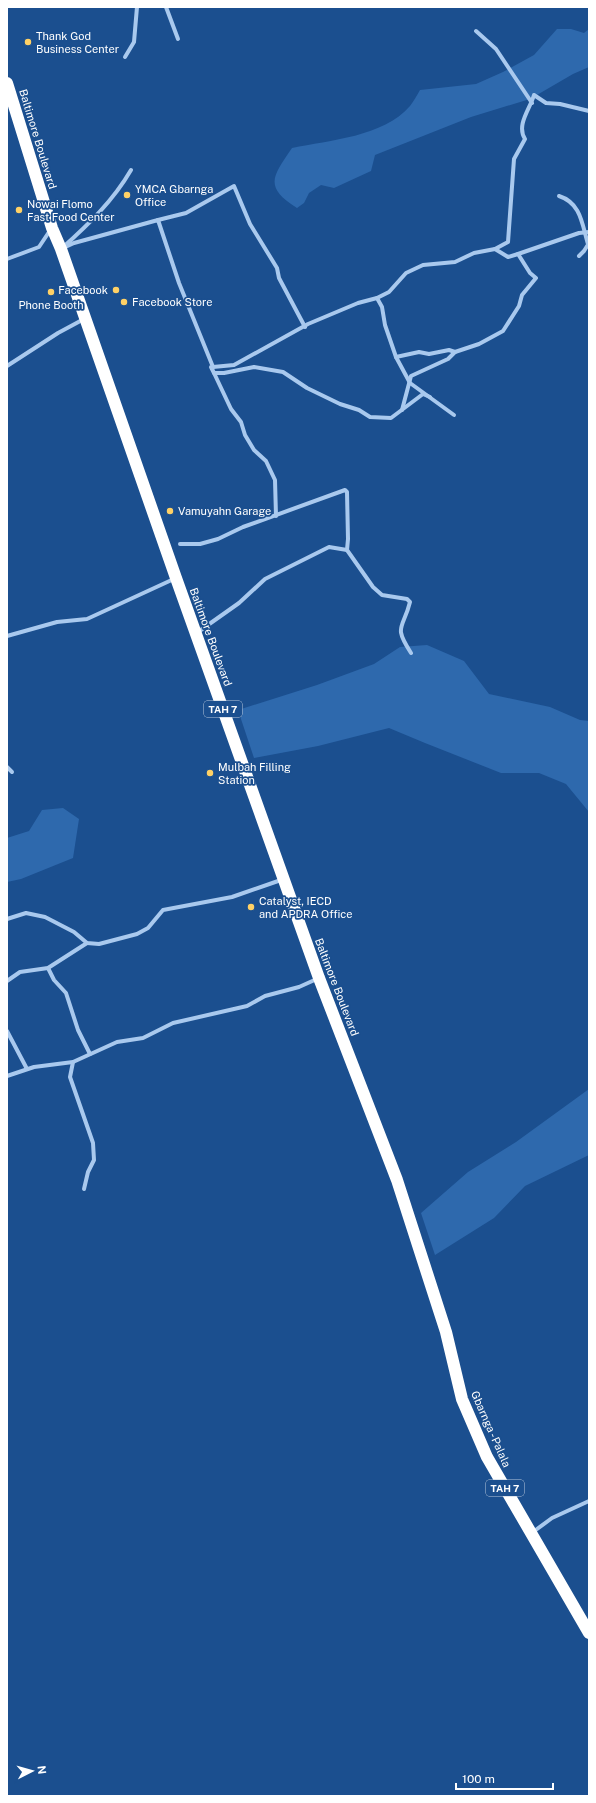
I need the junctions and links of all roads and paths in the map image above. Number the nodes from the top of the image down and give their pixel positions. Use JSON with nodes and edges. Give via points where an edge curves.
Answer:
{"nodes":[{"id":1,"x":138,"y":7,"type":"edge"},
{"id":2,"x":166,"y":7,"type":"edge"},
{"id":3,"x":476,"y":31,"type":"dead end"},
{"id":4,"x":178,"y":39,"type":"dead end"},
{"id":5,"x":125,"y":57,"type":"dead end"},
{"id":6,"x":7,"y":83,"type":"edge"},
{"id":7,"x":532,"y":103,"type":"junction"},
{"id":8,"x":589,"y":111,"type":"edge"},
{"id":9,"x":131,"y":170,"type":"dead end"},
{"id":10,"x":559,"y":196,"type":"dead end"},
{"id":11,"x":158,"y":220,"type":"junction"},
{"id":12,"x":52,"y":228,"type":"junction"},
{"id":13,"x":587,"y":232,"type":"edge"},
{"id":14,"x":588,"y":243,"type":"edge"},
{"id":15,"x":61,"y":249,"type":"junction"},
{"id":16,"x":495,"y":249,"type":"junction"},
{"id":17,"x":518,"y":254,"type":"junction"},
{"id":18,"x":579,"y":256,"type":"dead end"},
{"id":19,"x":7,"y":259,"type":"edge"},
{"id":20,"x":377,"y":298,"type":"junction"},
{"id":21,"x":85,"y":319,"type":"junction"},
{"id":22,"x":305,"y":327,"type":"junction"},
{"id":23,"x":455,"y":352,"type":"junction"},
{"id":24,"x":396,"y":357,"type":"junction"},
{"id":25,"x":7,"y":366,"type":"edge"},
{"id":26,"x":213,"y":367,"type":"junction"},
{"id":27,"x":214,"y":373,"type":"junction"},
{"id":28,"x":410,"y":383,"type":"junction"},
{"id":29,"x":430,"y":397,"type":"junction"},
{"id":30,"x":402,"y":410,"type":"junction"},
{"id":31,"x":454,"y":415,"type":"dead end"},
{"id":32,"x":276,"y":516,"type":"junction"},
{"id":33,"x":180,"y":544,"type":"dead end"},
{"id":34,"x":347,"y":550,"type":"junction"},
{"id":35,"x":176,"y":578,"type":"junction"},
{"id":36,"x":196,"y":634,"type":"junction"},
{"id":37,"x":7,"y":636,"type":"edge"},
{"id":38,"x":411,"y":653,"type":"dead end"},
{"id":39,"x":7,"y":767,"type":"edge"},
{"id":40,"x":12,"y":772,"type":"dead end"},
{"id":41,"x":284,"y":879,"type":"junction"},
{"id":42,"x":7,"y":919,"type":"edge"},
{"id":43,"x":87,"y":943,"type":"junction"},
{"id":44,"x":48,"y":968,"type":"junction"},
{"id":45,"x":319,"y":978,"type":"junction"},
{"id":46,"x":7,"y":981,"type":"edge"},
{"id":47,"x":7,"y":1031,"type":"edge"},
{"id":48,"x":90,"y":1054,"type":"junction"},
{"id":49,"x":73,"y":1062,"type":"junction"},
{"id":50,"x":27,"y":1069,"type":"junction"},
{"id":51,"x":7,"y":1076,"type":"edge"},
{"id":52,"x":84,"y":1189,"type":"dead end"},
{"id":53,"x":446,"y":1332,"type":"joint"},
{"id":54,"x":589,"y":1501,"type":"edge"},
{"id":55,"x":531,"y":1534,"type":"junction"},
{"id":56,"x":589,"y":1633,"type":"edge"}],
"edges":[{"from":1,"to":5,"type":"street","via":[[134,42]]},
{"from":2,"to":4,"type":"street"},
{"from":3,"to":7,"type":"street","via":[[496,50]]},
{"from":6,"to":12,"type":"highway","name":"Baltimore Boulevard","number":"TAH 7"},
{"from":7,"to":8,"type":"street","via":[[534,95],[546,103]]},
{"from":7,"to":16,"type":"street","via":[[522,127],[525,139],[514,159],[508,242]]},
{"from":9,"to":15,"type":"street","via":[[95,218]]},
{"from":10,"to":13,"type":"street","via":[[574,204]]},
{"from":11,"to":15,"type":"street","via":[[74,243]]},
{"from":11,"to":22,"type":"street","via":[[186,213],[234,186],[244,213],[277,268],[279,278]]},
{"from":11,"to":26,"type":"street","via":[[179,283]]},
{"from":12,"to":15,"type":"highway","name":"Baltimore Boulevard","number":"TAH 7"},
{"from":12,"to":19,"type":"street","via":[[38,247]]},
{"from":13,"to":14,"type":"street"},
{"from":13,"to":17,"type":"street"},
{"from":14,"to":18,"type":"street"},
{"from":15,"to":21,"type":"highway","name":"Baltimore Boulevard","number":"TAH 7"},
{"from":16,"to":17,"type":"street","via":[[508,257]]},
{"from":16,"to":20,"type":"street","via":[[474,253],[455,262],[423,265],[406,274],[389,292]]},
{"from":17,"to":23,"type":"street","via":[[536,278],[522,295],[519,306],[503,330],[479,344]]},
{"from":20,"to":22,"type":"street","via":[[358,303]]},
{"from":20,"to":24,"type":"street","via":[[382,307]]},
{"from":21,"to":25,"type":"street"},
{"from":21,"to":35,"type":"highway","name":"Baltimore Boulevard","number":"TAH 7"},
{"from":22,"to":26,"type":"street","via":[[234,365]]},
{"from":23,"to":24,"type":"street","via":[[419,352]]},
{"from":23,"to":28,"type":"street","via":[[448,359],[411,376]]},
{"from":24,"to":28,"type":"street"},
{"from":26,"to":27,"type":"street"},
{"from":27,"to":30,"type":"street","via":[[254,367],[283,372],[307,388],[370,416],[391,418]]},
{"from":27,"to":32,"type":"street","via":[[241,422],[245,436],[254,450],[266,461],[274,480]]},
{"from":28,"to":29,"type":"street"},
{"from":28,"to":30,"type":"street"},
{"from":29,"to":30,"type":"street","via":[[423,394]]},
{"from":29,"to":31,"type":"street"},
{"from":32,"to":33,"type":"street","via":[[218,539],[200,544]]},
{"from":32,"to":34,"type":"street","via":[[345,490]]},
{"from":34,"to":36,"type":"street","via":[[329,547],[265,580],[239,603]]},
{"from":34,"to":38,"type":"street","via":[[373,587],[382,594],[407,599],[410,602],[400,628],[401,637]]},
{"from":35,"to":36,"type":"highway","name":"Baltimore Boulevard","number":"TAH 7"},
{"from":35,"to":37,"type":"street","via":[[87,619],[57,622]]},
{"from":36,"to":41,"type":"highway","name":"Baltimore Boulevard","number":"TAH 7"},
{"from":39,"to":40,"type":"street"},
{"from":41,"to":43,"type":"street","via":[[232,897],[163,910],[148,928],[137,934],[98,944]]},
{"from":41,"to":45,"type":"highway","name":"Baltimore Boulevard","number":"TAH 7"},
{"from":42,"to":43,"type":"street","via":[[26,913],[45,916],[74,932]]},
{"from":43,"to":44,"type":"street"},
{"from":44,"to":46,"type":"street","via":[[20,972]]},
{"from":44,"to":48,"type":"street","via":[[54,980],[66,993],[78,1030]]},
{"from":45,"to":48,"type":"street","via":[[299,987],[265,996],[247,1006],[173,1023],[143,1038],[117,1042]]},
{"from":45,"to":53,"type":"highway","name":"Baltimore Boulevard","number":"TAH 7","via":[[397,1180]]},
{"from":47,"to":50,"type":"street"},
{"from":48,"to":49,"type":"street"},
{"from":49,"to":50,"type":"street"},
{"from":49,"to":52,"type":"street","via":[[70,1077],[93,1142],[94,1160]]},
{"from":50,"to":51,"type":"street"},
{"from":53,"to":55,"type":"highway","name":"Gbarnga - Palala","number":"TAH 7","via":[[462,1399],[487,1457]]},
{"from":54,"to":55,"type":"street","via":[[552,1518]]},
{"from":55,"to":56,"type":"highway","name":"Gbarnga - Palala","number":"TAH 7"}]}
